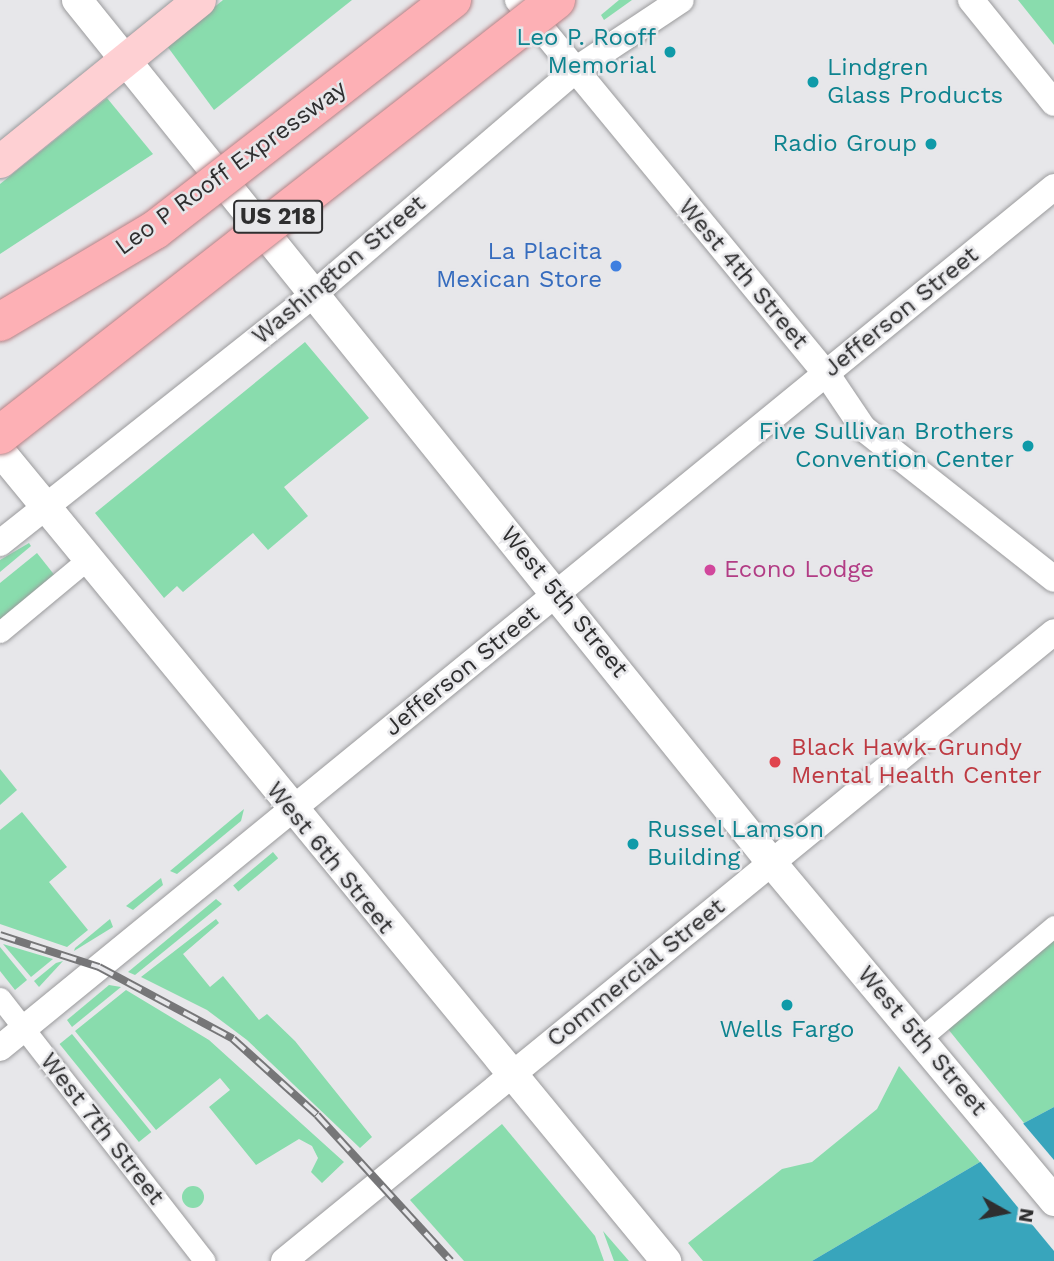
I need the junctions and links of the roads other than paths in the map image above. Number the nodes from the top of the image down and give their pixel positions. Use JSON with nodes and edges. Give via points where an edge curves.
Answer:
{"nodes":[{"id":1,"x":77,"y":0,"type":"edge"},
{"id":2,"x":199,"y":0,"type":"edge"},
{"id":3,"x":452,"y":0,"type":"edge"},
{"id":4,"x":517,"y":0,"type":"edge"},
{"id":5,"x":556,"y":0,"type":"edge"},
{"id":6,"x":681,"y":0,"type":"edge"},
{"id":7,"x":971,"y":0,"type":"edge"},
{"id":8,"x":124,"y":58,"type":"junction"},
{"id":9,"x":574,"y":71,"type":"junction"},
{"id":10,"x":1054,"y":103,"type":"edge"},
{"id":11,"x":0,"y":161,"type":"edge"},
{"id":12,"x":1054,"y":187,"type":"edge"},
{"id":13,"x":313,"y":295,"type":"junction"},
{"id":14,"x":0,"y":322,"type":"edge"},
{"id":15,"x":826,"y":373,"type":"junction"},
{"id":16,"x":0,"y":435,"type":"edge"},
{"id":17,"x":0,"y":451,"type":"edge"},
{"id":18,"x":45,"y":506,"type":"junction"},
{"id":19,"x":0,"y":543,"type":"edge"},
{"id":20,"x":88,"y":559,"type":"junction"},
{"id":21,"x":1054,"y":579,"type":"edge"},
{"id":22,"x":558,"y":592,"type":"junction"},
{"id":23,"x":0,"y":632,"type":"edge"},
{"id":24,"x":1054,"y":632,"type":"edge"},
{"id":25,"x":291,"y":810,"type":"junction"},
{"id":26,"x":771,"y":862,"type":"junction"},
{"id":27,"x":1054,"y":926,"type":"edge"},
{"id":28,"x":0,"y":998,"type":"edge"},
{"id":29,"x":24,"y":1028,"type":"junction"},
{"id":30,"x":921,"y":1038,"type":"junction"},
{"id":31,"x":0,"y":1048,"type":"edge"},
{"id":32,"x":509,"y":1077,"type":"junction"},
{"id":33,"x":1054,"y":1201,"type":"edge"},
{"id":34,"x":205,"y":1261,"type":"edge"},
{"id":35,"x":284,"y":1261,"type":"edge"},
{"id":36,"x":666,"y":1261,"type":"edge"}],
"edges":[{"from":1,"to":8,"type":"main road","name":"West 5th Street"},
{"from":2,"to":8,"type":"main road"},
{"from":3,"to":14,"type":"highway","name":"Leo P Rooff Expressway","number":"US 218","bridge":true,"via":[[155,230]]},
{"from":4,"to":9,"type":"street","name":"West 4th Street"},
{"from":5,"to":16,"type":"highway","number":"US 218","bridge":true},
{"from":6,"to":9,"type":"street","name":"Washington Street"},
{"from":7,"to":10,"type":"street"},
{"from":8,"to":11,"type":"main road"},
{"from":8,"to":13,"type":"main road","name":"West 5th Street"},
{"from":9,"to":13,"type":"street","name":"Washington Street"},
{"from":9,"to":15,"type":"street","name":"West 4th Street"},
{"from":12,"to":15,"type":"street","name":"Jefferson Street"},
{"from":13,"to":18,"type":"street","name":"Washington Street"},
{"from":13,"to":22,"type":"main road","name":"West 5th Street"},
{"from":15,"to":21,"type":"street","name":"West 4th Street","via":[[863,428]]},
{"from":15,"to":22,"type":"street","name":"Jefferson Street"},
{"from":17,"to":18,"type":"main road","name":"West 6th Street"},
{"from":18,"to":19,"type":"street","name":"Washington Street"},
{"from":18,"to":20,"type":"main road","name":"West 6th Street"},
{"from":20,"to":23,"type":"street"},
{"from":20,"to":25,"type":"main road","name":"West 6th Street"},
{"from":22,"to":25,"type":"street","name":"Jefferson Street"},
{"from":22,"to":26,"type":"main road","name":"West 5th Street"},
{"from":24,"to":26,"type":"street","name":"Commercial Street"},
{"from":25,"to":29,"type":"street","name":"Jefferson Street"},
{"from":25,"to":32,"type":"main road","name":"West 6th Street"},
{"from":26,"to":30,"type":"main road","name":"West 5th Street"},
{"from":26,"to":32,"type":"street","name":"Commercial Street"},
{"from":27,"to":30,"type":"street"},
{"from":28,"to":29,"type":"street","name":"West 7th Street"},
{"from":29,"to":31,"type":"street","name":"Jefferson Street"},
{"from":29,"to":34,"type":"street","name":"West 7th Street"},
{"from":30,"to":33,"type":"main road","name":"West 5th Street"},
{"from":32,"to":35,"type":"street","name":"Commercial Street"},
{"from":32,"to":36,"type":"main road","name":"West 6th Street"}]}
